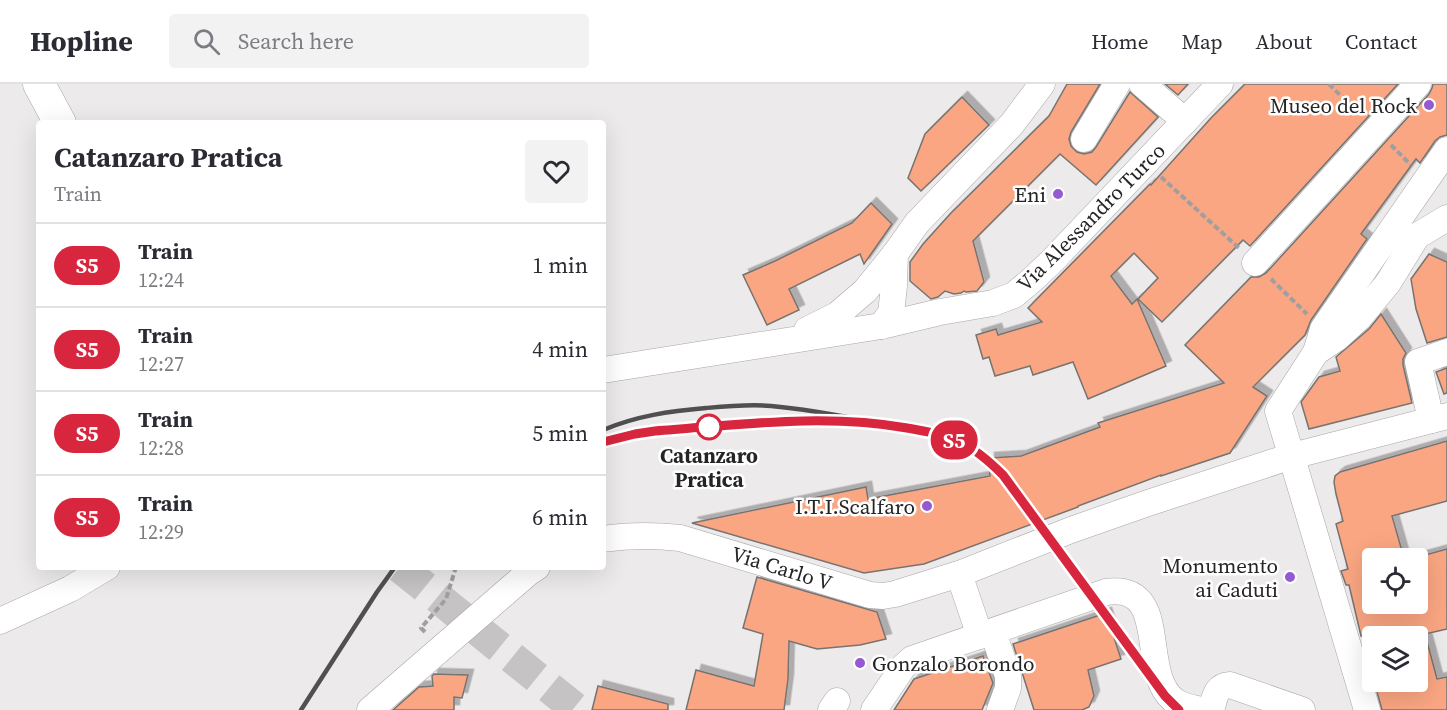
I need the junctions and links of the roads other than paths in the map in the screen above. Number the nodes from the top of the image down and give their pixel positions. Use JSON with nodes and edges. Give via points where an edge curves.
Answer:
{"nodes":[{"id":1,"x":39,"y":84,"type":"edge"},
{"id":2,"x":1042,"y":84,"type":"edge"},
{"id":3,"x":1117,"y":84,"type":"edge"},
{"id":4,"x":1142,"y":84,"type":"edge"},
{"id":5,"x":1220,"y":84,"type":"edge"},
{"id":6,"x":1419,"y":84,"type":"edge"},
{"id":7,"x":58,"y":120,"type":"edge"},
{"id":8,"x":1185,"y":121,"type":"junction"},
{"id":9,"x":1084,"y":139,"type":"dead end"},
{"id":10,"x":1447,"y":150,"type":"edge"},
{"id":11,"x":1447,"y":219,"type":"edge"},
{"id":12,"x":895,"y":254,"type":"junction"},
{"id":13,"x":1255,"y":264,"type":"road end"},
{"id":14,"x":894,"y":286,"type":"junction"},
{"id":15,"x":865,"y":291,"type":"junction"},
{"id":16,"x":940,"y":312,"type":"junction"},
{"id":17,"x":881,"y":326,"type":"junction"},
{"id":18,"x":788,"y":340,"type":"junction"},
{"id":19,"x":1319,"y":340,"type":"junction"},
{"id":20,"x":1447,"y":352,"type":"edge"},
{"id":21,"x":606,"y":370,"type":"edge"},
{"id":22,"x":1439,"y":418,"type":"edge"},
{"id":23,"x":1292,"y":456,"type":"junction"},
{"id":24,"x":606,"y":539,"type":"edge"},
{"id":25,"x":102,"y":570,"type":"edge"},
{"id":26,"x":532,"y":570,"type":"edge"},
{"id":27,"x":958,"y":574,"type":"junction"},
{"id":28,"x":0,"y":621,"type":"edge"},
{"id":29,"x":986,"y":634,"type":"junction"},
{"id":30,"x":1196,"y":709,"type":"edge"},
{"id":31,"x":370,"y":710,"type":"edge"},
{"id":32,"x":874,"y":710,"type":"edge"},
{"id":33,"x":1000,"y":710,"type":"edge"},
{"id":34,"x":1302,"y":710,"type":"edge"},
{"id":35,"x":1367,"y":710,"type":"edge"}],
"edges":[{"from":1,"to":7,"type":"main road"},
{"from":2,"to":12,"type":"street","via":[[1012,124],[917,223]]},
{"from":3,"to":9,"type":"street"},
{"from":4,"to":8,"type":"street"},
{"from":5,"to":8,"type":"street","name":"Via Alessandro Turco"},
{"from":6,"to":13,"type":"street"},
{"from":8,"to":16,"type":"street","name":"Via Alessandro Turco","via":[[1040,273],[1014,295],[993,303]]},
{"from":10,"to":19,"type":"street"},
{"from":11,"to":19,"type":"street","via":[[1417,236],[1388,284],[1359,318],[1337,338]]},
{"from":12,"to":14,"type":"street"},
{"from":12,"to":15,"type":"street"},
{"from":14,"to":16,"type":"street","via":[[909,300]]},
{"from":14,"to":17,"type":"street","via":[[891,313]]},
{"from":15,"to":17,"type":"street","via":[[870,313]]},
{"from":15,"to":18,"type":"street","via":[[837,315]]},
{"from":16,"to":17,"type":"street","name":"Via Alessandro Turco"},
{"from":17,"to":18,"type":"street","name":"Via Alessandro Turco"},
{"from":18,"to":21,"type":"street","name":"Via Alessandro Turco"},
{"from":19,"to":23,"type":"street","via":[[1278,411]]},
{"from":20,"to":22,"type":"street","via":[[1418,362]]},
{"from":22,"to":23,"type":"street","name":"Via Carlo V"},
{"from":23,"to":27,"type":"street","name":"Via Carlo V","via":[[1148,502]]},
{"from":23,"to":35,"type":"street"},
{"from":24,"to":27,"type":"street","name":"Via Carlo V","via":[[651,535],[680,538],[883,596]]},
{"from":25,"to":28,"type":"street"},
{"from":26,"to":31,"type":"street"},
{"from":27,"to":29,"type":"street"},
{"from":29,"to":30,"type":"street","via":[[1106,592],[1124,591],[1139,600],[1148,615],[1161,685],[1176,702]]},
{"from":29,"to":32,"type":"street","via":[[912,660]]},
{"from":29,"to":33,"type":"street","via":[[1008,676]]},
{"from":30,"to":34,"type":"street","via":[[1221,687],[1230,685]]}]}
